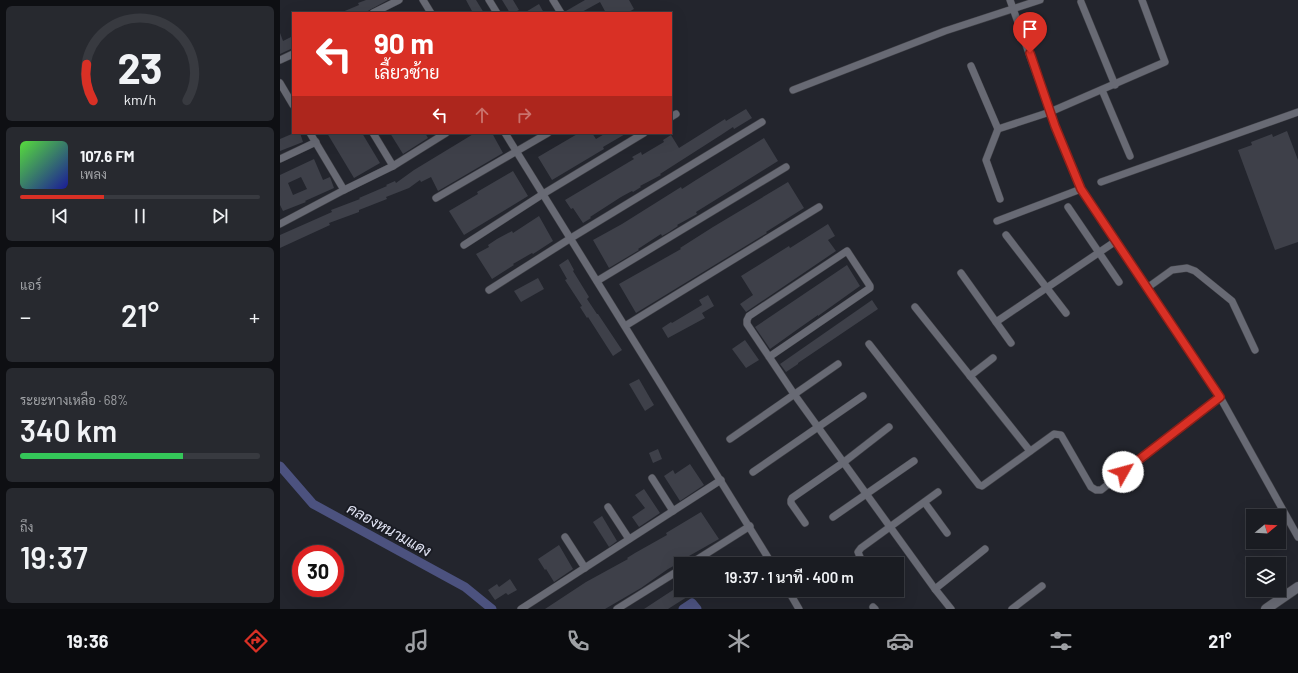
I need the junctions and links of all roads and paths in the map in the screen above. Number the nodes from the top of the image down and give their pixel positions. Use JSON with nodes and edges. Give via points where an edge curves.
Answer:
{"nodes":[{"id":1,"x":399,"y":0,"type":"edge"},
{"id":2,"x":432,"y":0,"type":"edge"},
{"id":3,"x":489,"y":0,"type":"edge"},
{"id":4,"x":1010,"y":0,"type":"edge"},
{"id":5,"x":1040,"y":0,"type":"edge"},
{"id":6,"x":1142,"y":0,"type":"edge"},
{"id":7,"x":554,"y":1,"type":"edge"},
{"id":8,"x":424,"y":2,"type":"edge"},
{"id":9,"x":1081,"y":2,"type":"dead end"},
{"id":10,"x":1014,"y":9,"type":"junction"},
{"id":11,"x":375,"y":12,"type":"edge"},
{"id":12,"x":430,"y":12,"type":"edge"},
{"id":13,"x":496,"y":12,"type":"edge"},
{"id":14,"x":560,"y":12,"type":"edge"},
{"id":15,"x":292,"y":54,"type":"edge"},
{"id":16,"x":280,"y":60,"type":"edge"},
{"id":17,"x":971,"y":66,"type":"dead end"},
{"id":18,"x":280,"y":83,"type":"edge"},
{"id":19,"x":1115,"y":84,"type":"junction"},
{"id":20,"x":793,"y":90,"type":"dead end"},
{"id":21,"x":1102,"y":90,"type":"junction"},
{"id":22,"x":292,"y":103,"type":"edge"},
{"id":23,"x":1050,"y":112,"type":"junction"},
{"id":24,"x":1298,"y":112,"type":"edge"},
{"id":25,"x":762,"y":122,"type":"dead end"},
{"id":26,"x":998,"y":129,"type":"junction"},
{"id":27,"x":311,"y":134,"type":"edge"},
{"id":28,"x":374,"y":134,"type":"edge"},
{"id":29,"x":443,"y":134,"type":"edge"},
{"id":30,"x":506,"y":134,"type":"edge"},
{"id":31,"x":546,"y":134,"type":"edge"},
{"id":32,"x":642,"y":134,"type":"edge"},
{"id":33,"x":316,"y":142,"type":"junction"},
{"id":34,"x":517,"y":152,"type":"junction"},
{"id":35,"x":1130,"y":156,"type":"dead end"},
{"id":36,"x":280,"y":159,"type":"edge"},
{"id":37,"x":393,"y":166,"type":"junction"},
{"id":38,"x":786,"y":167,"type":"dead end"},
{"id":39,"x":1101,"y":182,"type":"dead end"},
{"id":40,"x":1081,"y":189,"type":"junction"},
{"id":41,"x":344,"y":190,"type":"junction"},
{"id":42,"x":543,"y":194,"type":"junction"},
{"id":43,"x":436,"y":198,"type":"dead end"},
{"id":44,"x":1000,"y":199,"type":"dead end"},
{"id":45,"x":819,"y":207,"type":"dead end"},
{"id":46,"x":1068,"y":207,"type":"dead end"},
{"id":47,"x":997,"y":221,"type":"dead end"},
{"id":48,"x":280,"y":224,"type":"edge"},
{"id":49,"x":1006,"y":235,"type":"dead end"},
{"id":50,"x":571,"y":238,"type":"junction"},
{"id":51,"x":1116,"y":241,"type":"junction"},
{"id":52,"x":464,"y":245,"type":"dead end"},
{"id":53,"x":1099,"y":252,"type":"junction"},
{"id":54,"x":962,"y":273,"type":"dead end"},
{"id":55,"x":597,"y":281,"type":"junction"},
{"id":56,"x":1119,"y":282,"type":"dead end"},
{"id":57,"x":1046,"y":287,"type":"junction"},
{"id":58,"x":1147,"y":288,"type":"junction"},
{"id":59,"x":489,"y":290,"type":"dead end"},
{"id":60,"x":915,"y":307,"type":"dead end"},
{"id":61,"x":1066,"y":313,"type":"dead end"},
{"id":62,"x":996,"y":322,"type":"junction"},
{"id":63,"x":625,"y":326,"type":"junction"},
{"id":64,"x":1011,"y":343,"type":"dead end"},
{"id":65,"x":869,"y":344,"type":"dead end"},
{"id":66,"x":1255,"y":350,"type":"dead end"},
{"id":67,"x":769,"y":357,"type":"junction"},
{"id":68,"x":993,"y":358,"type":"dead end"},
{"id":69,"x":838,"y":364,"type":"dead end"},
{"id":70,"x":970,"y":376,"type":"junction"},
{"id":71,"x":794,"y":394,"type":"junction"},
{"id":72,"x":863,"y":396,"type":"dead end"},
{"id":73,"x":1220,"y":397,"type":"junction"},
{"id":74,"x":818,"y":427,"type":"junction"},
{"id":75,"x":889,"y":427,"type":"dead end"},
{"id":76,"x":730,"y":439,"type":"dead end"},
{"id":77,"x":1030,"y":451,"type":"junction"},
{"id":78,"x":914,"y":461,"type":"dead end"},
{"id":79,"x":844,"y":462,"type":"junction"},
{"id":80,"x":753,"y":472,"type":"dead end"},
{"id":81,"x":652,"y":478,"type":"dead end"},
{"id":82,"x":721,"y":480,"type":"junction"},
{"id":83,"x":938,"y":492,"type":"dead end"},
{"id":84,"x":866,"y":494,"type":"junction"},
{"id":85,"x":925,"y":503,"type":"junction"},
{"id":86,"x":608,"y":507,"type":"dead end"},
{"id":87,"x":673,"y":511,"type":"junction"},
{"id":88,"x":833,"y":517,"type":"dead end"},
{"id":89,"x":805,"y":523,"type":"dead end"},
{"id":90,"x":750,"y":526,"type":"junction"},
{"id":91,"x":891,"y":527,"type":"junction"},
{"id":92,"x":947,"y":533,"type":"dead end"},
{"id":93,"x":565,"y":537,"type":"dead end"},
{"id":94,"x":1298,"y":537,"type":"edge"},
{"id":95,"x":628,"y":539,"type":"junction"},
{"id":96,"x":985,"y":548,"type":"dead end"},
{"id":97,"x":701,"y":557,"type":"edge"},
{"id":98,"x":768,"y":557,"type":"edge"},
{"id":99,"x":860,"y":557,"type":"edge"},
{"id":100,"x":585,"y":568,"type":"junction"},
{"id":101,"x":674,"y":573,"type":"edge"},
{"id":102,"x":1042,"y":586,"type":"dead end"},
{"id":103,"x":1298,"y":587,"type":"edge"},
{"id":104,"x":935,"y":589,"type":"junction"},
{"id":105,"x":792,"y":597,"type":"edge"},
{"id":106,"x":521,"y":609,"type":"edge"},
{"id":107,"x":617,"y":609,"type":"edge"},
{"id":108,"x":799,"y":609,"type":"edge"},
{"id":109,"x":951,"y":609,"type":"edge"},
{"id":110,"x":1012,"y":609,"type":"edge"},
{"id":111,"x":1266,"y":609,"type":"edge"}],
"edges":[{"from":1,"to":11,"type":"street"},
{"from":2,"to":8,"type":"street"},
{"from":3,"to":13,"type":"street"},
{"from":4,"to":10,"type":"street"},
{"from":5,"to":10,"type":"street"},
{"from":6,"to":19,"type":"street","via":[[1165,62]]},
{"from":7,"to":14,"type":"street"},
{"from":8,"to":12,"type":"street"},
{"from":9,"to":19,"type":"street"},
{"from":10,"to":20,"type":"street","via":[[945,30]]},
{"from":10,"to":23,"type":"street"},
{"from":15,"to":16,"type":"street"},
{"from":17,"to":26,"type":"street"},
{"from":18,"to":22,"type":"street"},
{"from":19,"to":21,"type":"street"},
{"from":21,"to":23,"type":"street"},
{"from":21,"to":35,"type":"street"},
{"from":23,"to":26,"type":"street"},
{"from":23,"to":40,"type":"street"},
{"from":24,"to":39,"type":"street"},
{"from":25,"to":50,"type":"street"},
{"from":26,"to":44,"type":"street","via":[[986,160]]},
{"from":27,"to":33,"type":"street"},
{"from":28,"to":37,"type":"street"},
{"from":29,"to":37,"type":"street"},
{"from":30,"to":34,"type":"street"},
{"from":31,"to":34,"type":"street"},
{"from":32,"to":42,"type":"street"},
{"from":33,"to":36,"type":"street"},
{"from":33,"to":41,"type":"street"},
{"from":34,"to":42,"type":"street"},
{"from":34,"to":43,"type":"street"},
{"from":37,"to":41,"type":"street"},
{"from":38,"to":55,"type":"street"},
{"from":40,"to":47,"type":"street"},
{"from":40,"to":51,"type":"street"},
{"from":41,"to":48,"type":"street"},
{"from":42,"to":50,"type":"street"},
{"from":42,"to":52,"type":"street"},
{"from":45,"to":63,"type":"street"},
{"from":46,"to":53,"type":"street"},
{"from":49,"to":57,"type":"street"},
{"from":50,"to":55,"type":"street"},
{"from":50,"to":59,"type":"street"},
{"from":51,"to":53,"type":"street"},
{"from":51,"to":58,"type":"street"},
{"from":53,"to":56,"type":"street"},
{"from":53,"to":57,"type":"street"},
{"from":54,"to":62,"type":"street"},
{"from":55,"to":63,"type":"street"},
{"from":57,"to":61,"type":"street"},
{"from":57,"to":62,"type":"street"},
{"from":58,"to":66,"type":"street","via":[[1172,270],[1187,268],[1195,271],[1232,301]]},
{"from":58,"to":73,"type":"street"},
{"from":60,"to":70,"type":"street"},
{"from":62,"to":64,"type":"street"},
{"from":63,"to":82,"type":"street"},
{"from":65,"to":77,"type":"street","via":[[979,485],[984,485]]},
{"from":67,"to":67,"type":"street","via":[[746,320],[847,251],[870,288]]},
{"from":67,"to":71,"type":"street"},
{"from":68,"to":70,"type":"street"},
{"from":69,"to":71,"type":"street"},
{"from":70,"to":77,"type":"street"},
{"from":71,"to":74,"type":"street"},
{"from":71,"to":76,"type":"street"},
{"from":72,"to":74,"type":"street"},
{"from":73,"to":77,"type":"street","via":[[1101,490],[1091,487],[1061,435],[1054,434]]},
{"from":73,"to":94,"type":"street"},
{"from":74,"to":79,"type":"street"},
{"from":74,"to":80,"type":"street"},
{"from":75,"to":79,"type":"street"},
{"from":78,"to":84,"type":"street"},
{"from":79,"to":84,"type":"street"},
{"from":79,"to":89,"type":"street","via":[[792,498],[791,503]]},
{"from":81,"to":87,"type":"street"},
{"from":82,"to":87,"type":"street"},
{"from":82,"to":90,"type":"street"},
{"from":83,"to":85,"type":"street"},
{"from":84,"to":88,"type":"street"},
{"from":84,"to":91,"type":"street"},
{"from":85,"to":91,"type":"street"},
{"from":85,"to":92,"type":"street"},
{"from":86,"to":95,"type":"street"},
{"from":87,"to":95,"type":"street"},
{"from":90,"to":97,"type":"street"},
{"from":90,"to":98,"type":"street"},
{"from":91,"to":99,"type":"street","via":[[861,548],[858,552]]},
{"from":91,"to":104,"type":"street"},
{"from":93,"to":100,"type":"street"},
{"from":95,"to":100,"type":"street"},
{"from":96,"to":104,"type":"street"},
{"from":100,"to":106,"type":"street"},
{"from":101,"to":107,"type":"street"},
{"from":102,"to":110,"type":"street"},
{"from":103,"to":111,"type":"main road"},
{"from":104,"to":109,"type":"street"},
{"from":105,"to":108,"type":"street"}]}
